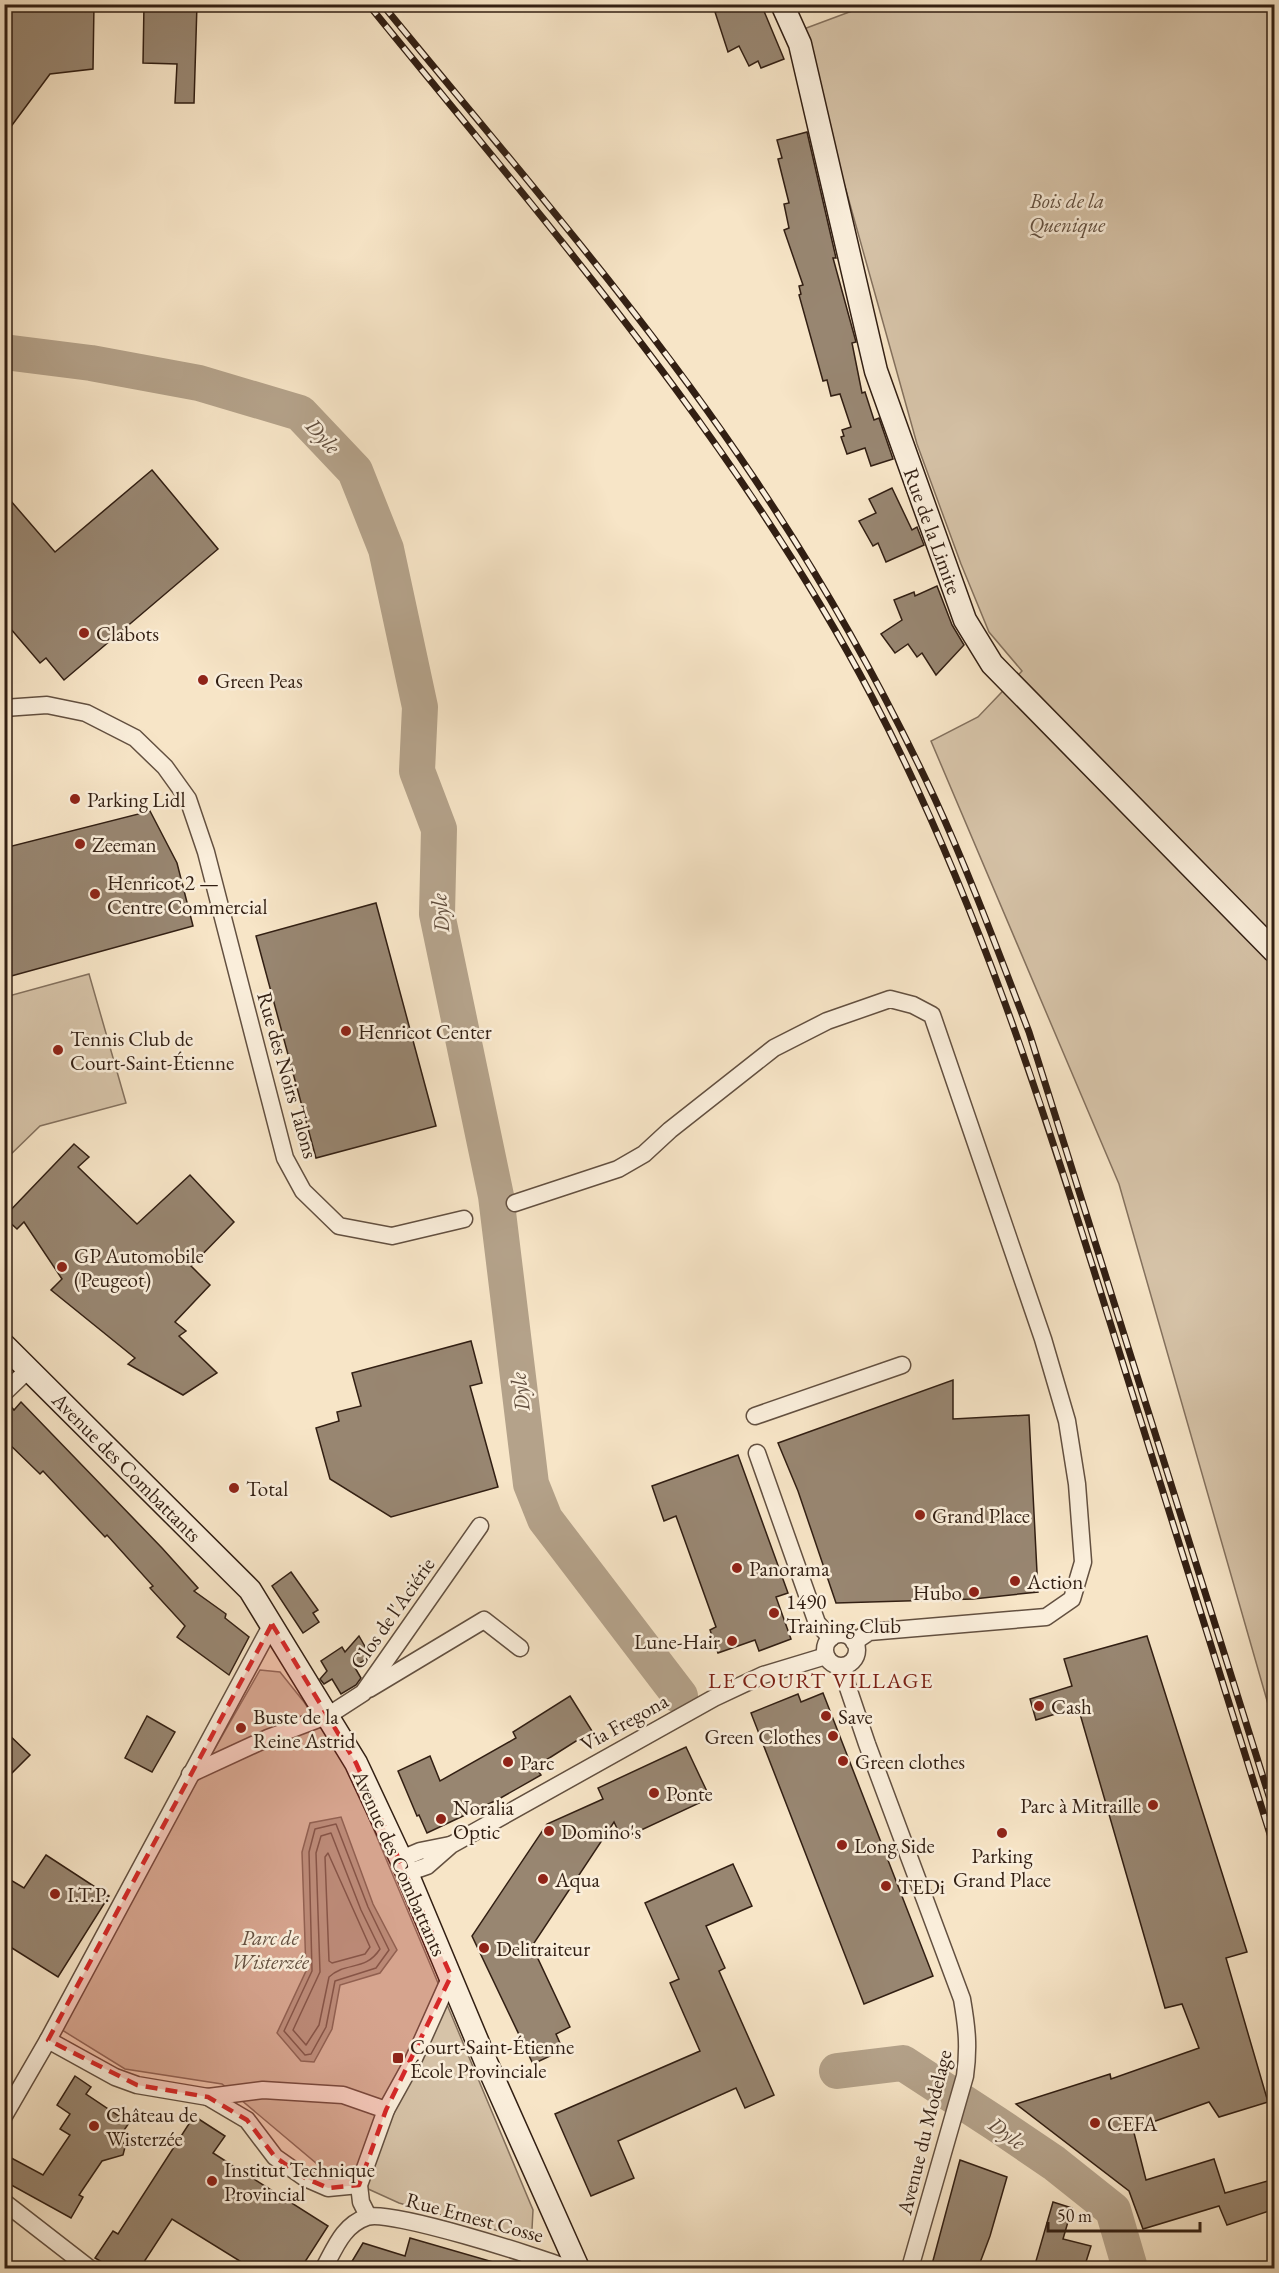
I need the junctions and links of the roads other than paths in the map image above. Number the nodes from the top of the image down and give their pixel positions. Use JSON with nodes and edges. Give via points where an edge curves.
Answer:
{"nodes":[{"id":1,"x":782,"y":4,"type":"edge"},
{"id":2,"x":4,"y":708,"type":"edge"},
{"id":3,"x":1275,"y":951,"type":"edge"},
{"id":4,"x":515,"y":1203,"type":"dead end"},
{"id":5,"x":464,"y":1219,"type":"dead end"},
{"id":6,"x":4,"y":1345,"type":"edge"},
{"id":7,"x":902,"y":1365,"type":"dead end"},
{"id":8,"x":28,"y":1370,"type":"junction"},
{"id":9,"x":4,"y":1393,"type":"edge"},
{"id":10,"x":755,"y":1416,"type":"dead end"},
{"id":11,"x":757,"y":1454,"type":"dead end"},
{"id":12,"x":480,"y":1526,"type":"dead end"},
{"id":13,"x":272,"y":1624,"type":"junction"},
{"id":14,"x":831,"y":1638,"type":"junction"},
{"id":15,"x":854,"y":1642,"type":"junction"},
{"id":16,"x":520,"y":1648,"type":"dead end"},
{"id":17,"x":826,"y":1656,"type":"junction"},
{"id":18,"x":844,"y":1666,"type":"junction"},
{"id":19,"x":363,"y":1693,"type":"junction"},
{"id":20,"x":328,"y":1714,"type":"junction"},
{"id":21,"x":190,"y":1774,"type":"junction"},
{"id":22,"x":404,"y":1866,"type":"junction"},
{"id":23,"x":451,"y":1976,"type":"junction"},
{"id":24,"x":48,"y":2040,"type":"junction"},
{"id":25,"x":208,"y":2097,"type":"junction"},
{"id":26,"x":386,"y":2109,"type":"junction"},
{"id":27,"x":4,"y":2116,"type":"edge"},
{"id":28,"x":359,"y":2185,"type":"junction"},
{"id":29,"x":4,"y":2202,"type":"edge"},
{"id":30,"x":368,"y":2216,"type":"junction"},
{"id":31,"x":89,"y":2268,"type":"edge"},
{"id":32,"x":324,"y":2268,"type":"edge"},
{"id":33,"x":567,"y":2268,"type":"edge"},
{"id":34,"x":578,"y":2268,"type":"edge"},
{"id":35,"x":910,"y":2268,"type":"edge"}],
"edges":[{"from":1,"to":3,"type":"main road","name":"Rue de la Limite","via":[[800,44],[876,371],[965,620],[992,664]]},
{"from":2,"to":5,"type":"street","name":"Rue des Noirs Talons","via":[[47,705],[86,713],[135,738],[165,766],[188,799],[206,852],[285,1158],[303,1191],[339,1226],[392,1236]]},
{"from":4,"to":15,"type":"street","via":[[618,1169],[644,1154],[774,1048],[817,1026],[890,999],[932,1015],[1043,1339],[1067,1422],[1083,1562],[1072,1599],[1046,1617],[869,1632]]},
{"from":6,"to":8,"type":"main road","name":"Avenue des Combattants"},
{"from":7,"to":10,"type":"street"},
{"from":8,"to":9,"type":"street"},
{"from":8,"to":13,"type":"main road","name":"Avenue des Combattants","via":[[250,1590]]},
{"from":11,"to":14,"type":"street","via":[[813,1615]]},
{"from":12,"to":19,"type":"street","name":"Clos de l'Aciérie"},
{"from":13,"to":20,"type":"main road","name":"Avenue des Combattants"},
{"from":13,"to":21,"type":"street"},
{"from":14,"to":15,"type":"street","via":[[846,1635]]},
{"from":14,"to":17,"type":"street","via":[[825,1646]]},
{"from":15,"to":18,"type":"street","via":[[855,1657]]},
{"from":16,"to":19,"type":"street","via":[[484,1620]]},
{"from":17,"to":18,"type":"street","via":[[831,1663]]},
{"from":17,"to":22,"type":"street","name":"Via Fregona","via":[[763,1675],[714,1698],[626,1744],[484,1828],[451,1845],[420,1851]]},
{"from":18,"to":35,"type":"street","name":"Avenue du Modelage","via":[[867,1744],[962,1999],[969,2047],[953,2122]]},
{"from":19,"to":20,"type":"street","name":"Clos de l'Aciérie"},
{"from":20,"to":21,"type":"street","name":"Clos de l'Aciérie"},
{"from":20,"to":22,"type":"main road","name":"Avenue des Combattants","via":[[357,1763]]},
{"from":21,"to":24,"type":"street"},
{"from":22,"to":23,"type":"main road","name":"Avenue des Combattants"},
{"from":23,"to":26,"type":"street","via":[[412,2063]]},
{"from":23,"to":34,"type":"main road","name":"Avenue des Combattants"},
{"from":24,"to":25,"type":"street","via":[[137,2085]]},
{"from":24,"to":27,"type":"street"},
{"from":25,"to":26,"type":"street","via":[[263,2090],[343,2095]]},
{"from":25,"to":28,"type":"street","via":[[247,2120],[275,2157],[305,2178],[328,2188]]},
{"from":26,"to":28,"type":"street"},
{"from":28,"to":30,"type":"street"},
{"from":29,"to":31,"type":"street"},
{"from":30,"to":32,"type":"street","via":[[345,2229]]},
{"from":30,"to":33,"type":"street","name":"Rue Ernest Cosse","via":[[395,2218],[524,2252]]}]}
